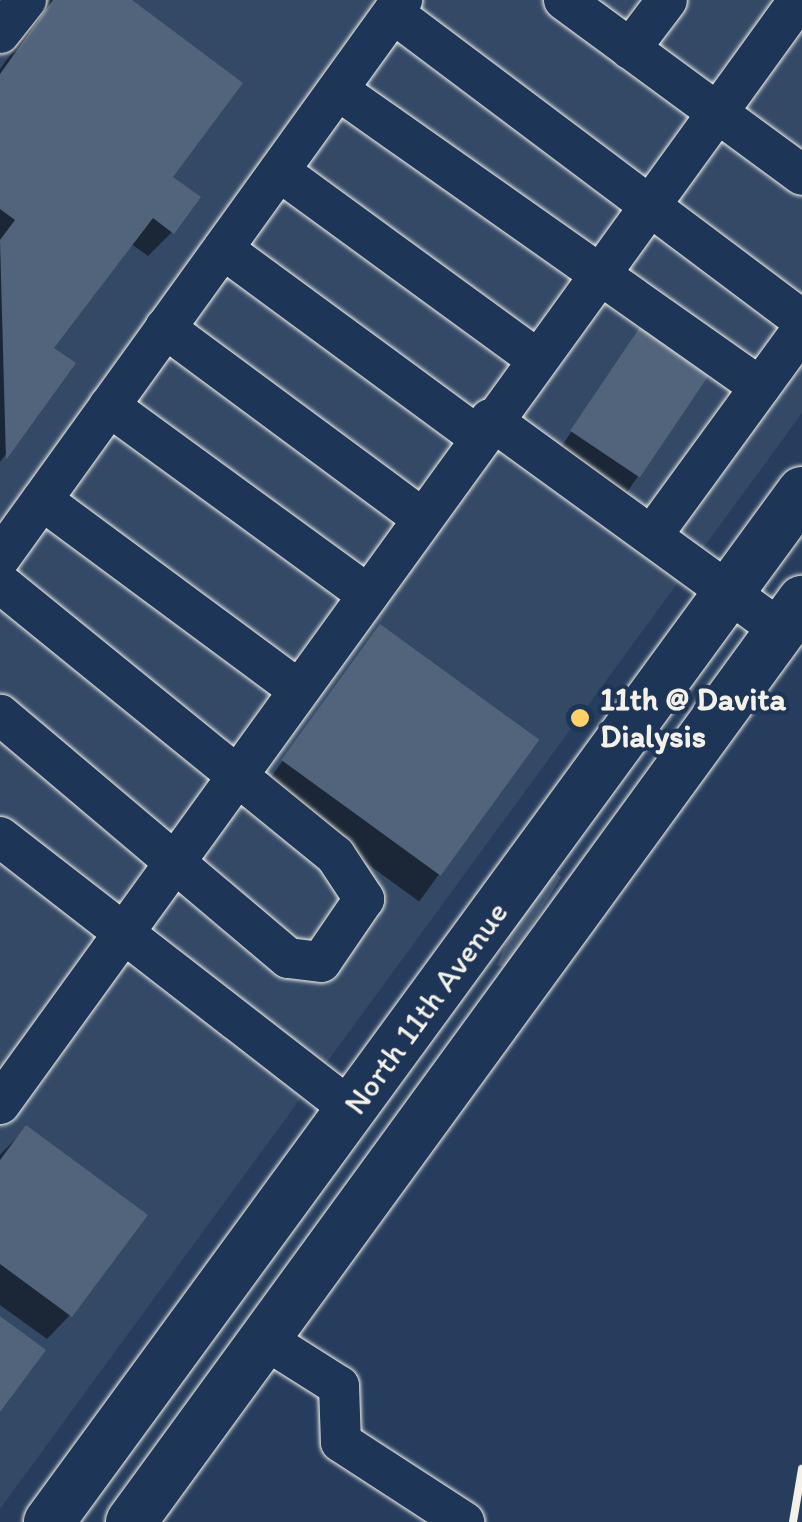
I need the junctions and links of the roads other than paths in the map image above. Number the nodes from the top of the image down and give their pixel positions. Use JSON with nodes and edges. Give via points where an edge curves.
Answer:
{"nodes":[{"id":1,"x":26,"y":0,"type":"edge"},
{"id":2,"x":564,"y":0,"type":"edge"},
{"id":3,"x":667,"y":0,"type":"edge"},
{"id":4,"x":799,"y":0,"type":"edge"},
{"id":5,"x":398,"y":6,"type":"edge"},
{"id":6,"x":0,"y":32,"type":"edge"},
{"id":7,"x":630,"y":49,"type":"junction"},
{"id":8,"x":338,"y":90,"type":"junction"},
{"id":9,"x":714,"y":110,"type":"junction"},
{"id":10,"x":799,"y":166,"type":"edge"},
{"id":11,"x":279,"y":171,"type":"junction"},
{"id":12,"x":645,"y":205,"type":"junction"},
{"id":13,"x":223,"y":249,"type":"junction"},
{"id":14,"x":593,"y":277,"type":"junction"},
{"id":15,"x":802,"y":320,"type":"edge"},
{"id":16,"x":165,"y":328,"type":"junction"},
{"id":17,"x":802,"y":330,"type":"edge"},
{"id":18,"x":535,"y":358,"type":"junction"},
{"id":19,"x":760,"y":387,"type":"junction"},
{"id":20,"x":109,"y":406,"type":"junction"},
{"id":21,"x":484,"y":428,"type":"junction"},
{"id":22,"x":802,"y":492,"type":"edge"},
{"id":23,"x":42,"y":500,"type":"junction"},
{"id":24,"x":420,"y":516,"type":"junction"},
{"id":25,"x":652,"y":534,"type":"junction"},
{"id":26,"x":0,"y":558,"type":"edge"},
{"id":27,"x":0,"y":584,"type":"edge"},
{"id":28,"x":728,"y":591,"type":"junction"},
{"id":29,"x":364,"y":593,"type":"junction"},
{"id":30,"x":791,"y":616,"type":"edge"},
{"id":31,"x":295,"y":686,"type":"junction"},
{"id":32,"x":0,"y":716,"type":"edge"},
{"id":33,"x":232,"y":775,"type":"junction"},
{"id":34,"x":0,"y":837,"type":"edge"},
{"id":35,"x":176,"y":855,"type":"junction"},
{"id":36,"x":124,"y":930,"type":"junction"},
{"id":37,"x":0,"y":1104,"type":"edge"},
{"id":38,"x":352,"y":1110,"type":"junction"},
{"id":39,"x":212,"y":1302,"type":"junction"},
{"id":40,"x":262,"y":1338,"type":"junction"},
{"id":41,"x":145,"y":1514,"type":"edge"},
{"id":42,"x":49,"y":1522,"type":"edge"},
{"id":43,"x":464,"y":1522,"type":"edge"}],
"edges":[{"from":1,"to":6,"type":"lane"},
{"from":2,"to":7,"type":"lane"},
{"from":3,"to":7,"type":"lane"},
{"from":4,"to":9,"type":"lane"},
{"from":5,"to":8,"type":"lane"},
{"from":5,"to":12,"type":"lane"},
{"from":7,"to":9,"type":"lane"},
{"from":8,"to":11,"type":"lane"},
{"from":8,"to":14,"type":"lane"},
{"from":9,"to":10,"type":"lane"},
{"from":9,"to":12,"type":"lane"},
{"from":11,"to":13,"type":"lane"},
{"from":11,"to":18,"type":"lane"},
{"from":12,"to":14,"type":"lane"},
{"from":12,"to":15,"type":"lane"},
{"from":13,"to":16,"type":"lane"},
{"from":13,"to":21,"type":"lane"},
{"from":14,"to":18,"type":"lane"},
{"from":14,"to":19,"type":"lane"},
{"from":16,"to":20,"type":"lane"},
{"from":16,"to":24,"type":"lane"},
{"from":17,"to":19,"type":"lane"},
{"from":18,"to":21,"type":"lane"},
{"from":19,"to":25,"type":"lane"},
{"from":20,"to":23,"type":"lane"},
{"from":20,"to":29,"type":"lane"},
{"from":21,"to":24,"type":"lane"},
{"from":21,"to":25,"type":"lane"},
{"from":22,"to":28,"type":"main road","name":"North 11th Avenue"},
{"from":23,"to":26,"type":"lane"},
{"from":23,"to":31,"type":"lane"},
{"from":24,"to":29,"type":"lane"},
{"from":25,"to":28,"type":"lane"},
{"from":27,"to":33,"type":"lane"},
{"from":28,"to":30,"type":"lane"},
{"from":28,"to":38,"type":"main road","name":"North 11th Avenue"},
{"from":29,"to":31,"type":"lane"},
{"from":30,"to":40,"type":"main road","name":"North 11th Avenue"},
{"from":31,"to":33,"type":"lane"},
{"from":32,"to":35,"type":"lane"},
{"from":33,"to":35,"type":"lane"},
{"from":33,"to":35,"type":"lane","via":[[356,877],[364,899],[321,962],[288,958]]},
{"from":34,"to":36,"type":"lane"},
{"from":35,"to":36,"type":"lane"},
{"from":36,"to":37,"type":"lane"},
{"from":36,"to":38,"type":"lane"},
{"from":38,"to":39,"type":"main road","name":"North 11th Avenue"},
{"from":38,"to":40,"type":"main road","via":[[378,1138],[265,1301]]},
{"from":39,"to":41,"type":"main road","via":[[193,1368],[138,1454],[134,1481]]},
{"from":39,"to":42,"type":"main road","name":"North 11th Avenue"},
{"from":40,"to":41,"type":"main road","name":"North 11th Avenue"},
{"from":40,"to":43,"type":"lane","via":[[338,1386],[341,1442]]}]}
